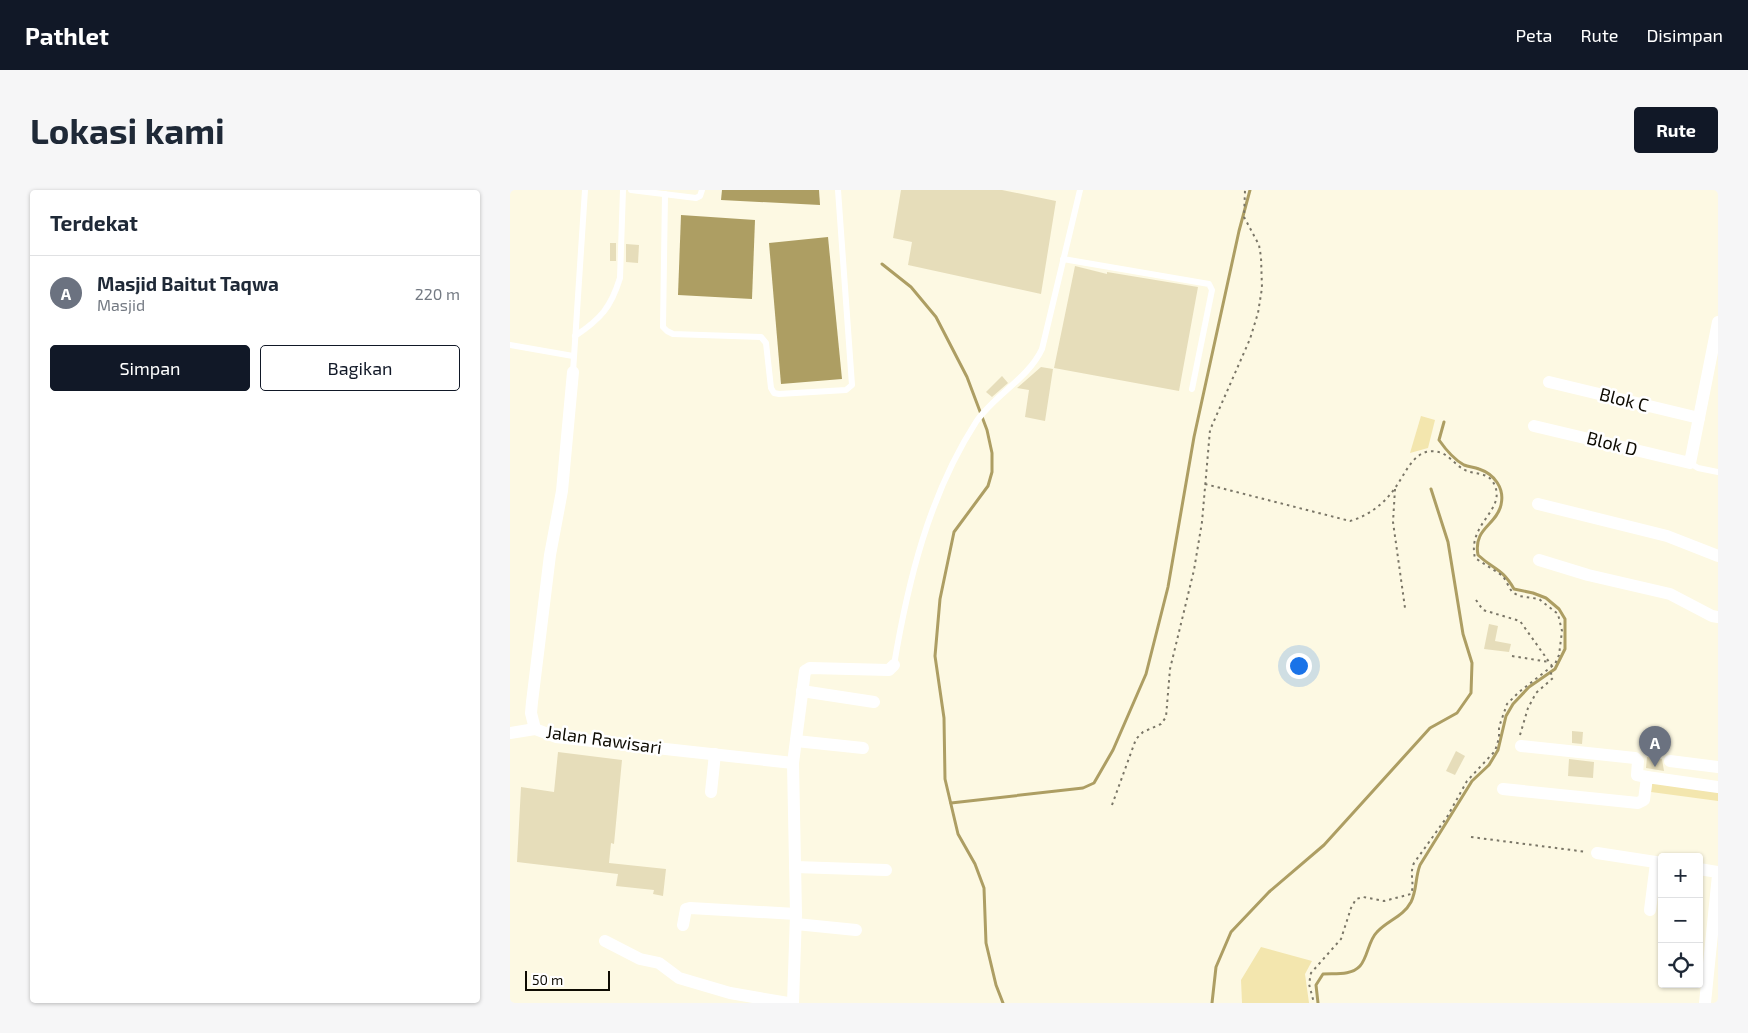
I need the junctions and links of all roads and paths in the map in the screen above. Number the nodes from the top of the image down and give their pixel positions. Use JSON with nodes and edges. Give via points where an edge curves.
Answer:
{"nodes":[{"id":1,"x":585,"y":190,"type":"edge"},
{"id":2,"x":623,"y":190,"type":"edge"},
{"id":3,"x":631,"y":190,"type":"edge"},
{"id":4,"x":702,"y":190,"type":"edge"},
{"id":5,"x":838,"y":190,"type":"edge"},
{"id":6,"x":1080,"y":190,"type":"edge"},
{"id":7,"x":1245,"y":190,"type":"edge"},
{"id":8,"x":665,"y":194,"type":"junction"},
{"id":9,"x":1063,"y":258,"type":"junction"},
{"id":10,"x":1718,"y":322,"type":"edge"},
{"id":11,"x":575,"y":336,"type":"junction"},
{"id":12,"x":510,"y":345,"type":"edge"},
{"id":13,"x":573,"y":356,"type":"junction"},
{"id":14,"x":573,"y":372,"type":"joint"},
{"id":15,"x":1548,"y":382,"type":"dead end"},
{"id":16,"x":1712,"y":388,"type":"edge"},
{"id":17,"x":1192,"y":389,"type":"dead end"},
{"id":18,"x":1698,"y":418,"type":"junction"},
{"id":19,"x":1534,"y":426,"type":"dead end"},
{"id":20,"x":1690,"y":463,"type":"junction"},
{"id":21,"x":1718,"y":472,"type":"edge"},
{"id":22,"x":1205,"y":484,"type":"junction"},
{"id":23,"x":1395,"y":490,"type":"junction"},
{"id":24,"x":1538,"y":504,"type":"dead end"},
{"id":25,"x":1718,"y":556,"type":"edge"},
{"id":26,"x":1539,"y":560,"type":"dead end"},
{"id":27,"x":1476,"y":600,"type":"dead end"},
{"id":28,"x":1406,"y":608,"type":"dead end"},
{"id":29,"x":1718,"y":617,"type":"edge"},
{"id":30,"x":1512,"y":656,"type":"dead end"},
{"id":31,"x":1550,"y":662,"type":"junction"},
{"id":32,"x":894,"y":665,"type":"joint"},
{"id":33,"x":1552,"y":666,"type":"junction"},
{"id":34,"x":1550,"y":670,"type":"junction"},
{"id":35,"x":802,"y":691,"type":"junction"},
{"id":36,"x":874,"y":702,"type":"dead end"},
{"id":37,"x":535,"y":729,"type":"junction"},
{"id":38,"x":510,"y":732,"type":"edge"},
{"id":39,"x":796,"y":741,"type":"junction"},
{"id":40,"x":1521,"y":746,"type":"joint"},
{"id":41,"x":863,"y":748,"type":"dead end"},
{"id":42,"x":715,"y":754,"type":"junction"},
{"id":43,"x":1670,"y":761,"type":"dead end"},
{"id":44,"x":794,"y":764,"type":"junction"},
{"id":45,"x":1718,"y":767,"type":"edge"},
{"id":46,"x":1647,"y":777,"type":"junction"},
{"id":47,"x":1718,"y":787,"type":"edge"},
{"id":48,"x":1503,"y":789,"type":"dead end"},
{"id":49,"x":711,"y":792,"type":"dead end"},
{"id":50,"x":1112,"y":805,"type":"dead end"},
{"id":51,"x":1471,"y":837,"type":"dead end"},
{"id":52,"x":1596,"y":853,"type":"joint"},
{"id":53,"x":1658,"y":863,"type":"edge"},
{"id":54,"x":795,"y":867,"type":"junction"},
{"id":55,"x":1658,"y":868,"type":"edge"},
{"id":56,"x":886,"y":870,"type":"dead end"},
{"id":57,"x":1703,"y":870,"type":"edge"},
{"id":58,"x":1718,"y":873,"type":"edge"},
{"id":59,"x":1650,"y":910,"type":"dead end"},
{"id":60,"x":796,"y":919,"type":"junction"},
{"id":61,"x":682,"y":925,"type":"dead end"},
{"id":62,"x":856,"y":930,"type":"dead end"},
{"id":63,"x":605,"y":941,"type":"dead end"},
{"id":64,"x":1715,"y":943,"type":"edge"},
{"id":65,"x":788,"y":1003,"type":"edge"},
{"id":66,"x":793,"y":1003,"type":"edge"},
{"id":67,"x":1314,"y":1003,"type":"edge"},
{"id":68,"x":1705,"y":1003,"type":"edge"}],
"edges":[{"from":1,"to":11,"type":"lane"},
{"from":2,"to":11,"type":"lane","via":[[620,278],[595,323]]},
{"from":3,"to":8,"type":"lane"},
{"from":4,"to":8,"type":"lane","via":[[696,198]]},
{"from":5,"to":8,"type":"lane","via":[[852,384],[846,390],[780,394],[771,388],[766,342],[761,337],[673,334],[663,327]]},
{"from":6,"to":9,"type":"lane"},
{"from":7,"to":22,"type":"path","via":[[1242,211],[1259,245],[1262,288],[1250,339],[1210,430]]},
{"from":9,"to":17,"type":"lane","via":[[1209,284],[1212,290]]},
{"from":9,"to":32,"type":"lane","via":[[1037,359],[978,420],[961,447],[922,541],[909,586]]},
{"from":10,"to":16,"type":"street"},
{"from":11,"to":13,"type":"lane"},
{"from":12,"to":13,"type":"lane"},
{"from":13,"to":14,"type":"lane"},
{"from":14,"to":37,"type":"street","name":"Jalan Rawisari","via":[[562,491],[550,555],[532,702]]},
{"from":15,"to":18,"type":"street","name":"Blok C"},
{"from":16,"to":18,"type":"street"},
{"from":18,"to":20,"type":"street"},
{"from":19,"to":20,"type":"street","name":"Blok D"},
{"from":20,"to":21,"type":"lane"},
{"from":22,"to":23,"type":"path","via":[[1350,521],[1367,516]]},
{"from":22,"to":50,"type":"path","via":[[1194,570],[1168,677],[1166,717],[1161,724],[1136,739]]},
{"from":23,"to":28,"type":"path","via":[[1394,522]]},
{"from":23,"to":33,"type":"path","via":[[1409,463],[1430,452],[1443,453],[1465,470],[1490,478],[1496,487],[1496,497],[1472,542],[1475,558],[1502,576],[1512,592],[1539,600],[1558,614],[1562,642],[1560,655]]},
{"from":24,"to":25,"type":"street","via":[[1667,536]]},
{"from":26,"to":29,"type":"street","via":[[1670,594]]},
{"from":27,"to":31,"type":"path","via":[[1483,610],[1520,621]]},
{"from":30,"to":31,"type":"path"},
{"from":31,"to":33,"type":"path"},
{"from":32,"to":35,"type":"street","via":[[889,670],[810,668],[805,671]]},
{"from":33,"to":34,"type":"path"},
{"from":34,"to":40,"type":"path","via":[[1553,678],[1536,694],[1528,708],[1518,743]]},
{"from":34,"to":67,"type":"path","via":[[1507,704],[1495,751],[1467,781],[1447,817],[1414,863],[1411,894],[1384,901],[1356,899],[1341,939],[1311,974],[1309,984]]},
{"from":35,"to":36,"type":"street"},
{"from":35,"to":39,"type":"street"},
{"from":37,"to":38,"type":"street"},
{"from":37,"to":42,"type":"street","name":"Jalan Rawisari","via":[[556,741]]},
{"from":39,"to":41,"type":"street"},
{"from":39,"to":44,"type":"street"},
{"from":40,"to":46,"type":"street","via":[[1635,758],[1638,761],[1637,776]]},
{"from":42,"to":44,"type":"street","name":"Jalan Rawisari"},
{"from":42,"to":49,"type":"street"},
{"from":43,"to":45,"type":"street"},
{"from":44,"to":54,"type":"street"},
{"from":46,"to":47,"type":"street"},
{"from":46,"to":48,"type":"street","via":[[1642,803]]},
{"from":51,"to":52,"type":"path"},
{"from":52,"to":53,"type":"street"},
{"from":54,"to":56,"type":"street"},
{"from":54,"to":60,"type":"street"},
{"from":55,"to":59,"type":"street"},
{"from":57,"to":58,"type":"street"},
{"from":58,"to":64,"type":"street"},
{"from":60,"to":61,"type":"street","via":[[690,908],[683,914]]},
{"from":60,"to":62,"type":"street"},
{"from":60,"to":66,"type":"street"},
{"from":63,"to":65,"type":"street","via":[[640,958],[659,963],[678,978],[730,993]]},
{"from":64,"to":68,"type":"street"}]}
